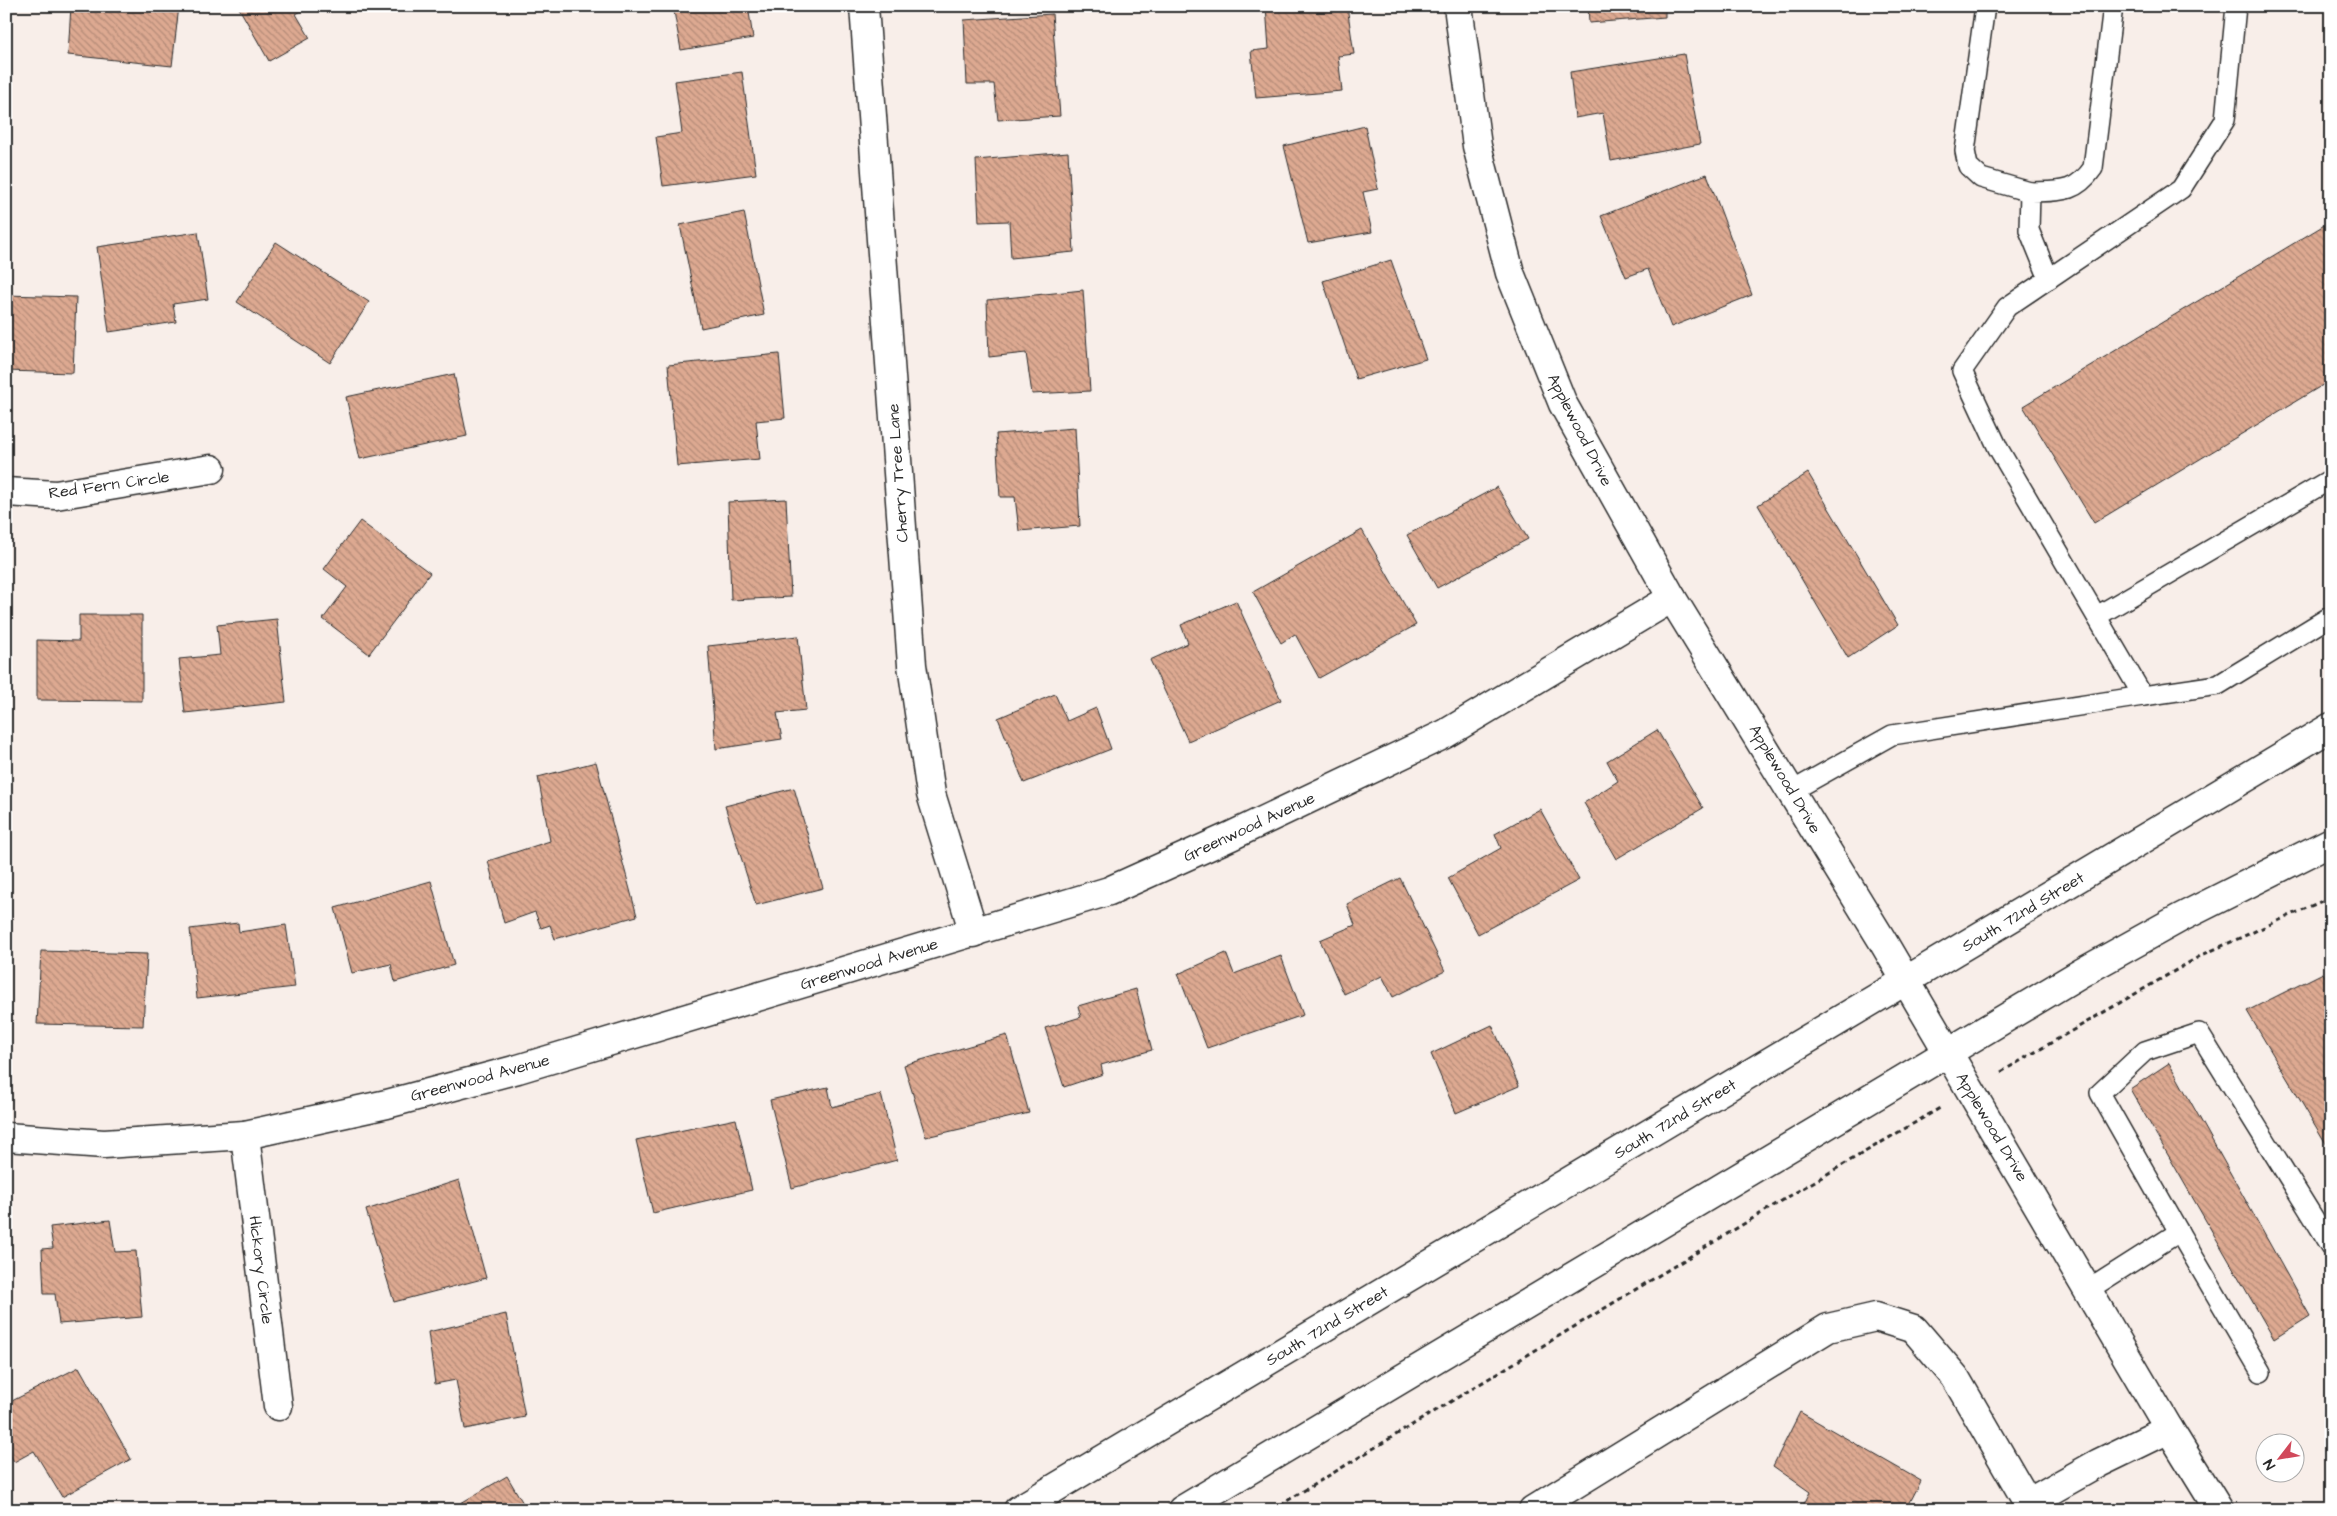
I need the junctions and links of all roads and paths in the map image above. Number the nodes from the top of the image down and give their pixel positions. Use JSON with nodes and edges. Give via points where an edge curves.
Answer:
{"nodes":[{"id":1,"x":864,"y":6,"type":"edge"},
{"id":2,"x":1458,"y":6,"type":"edge"},
{"id":3,"x":1985,"y":6,"type":"edge"},
{"id":4,"x":2113,"y":6,"type":"edge"},
{"id":5,"x":2236,"y":6,"type":"edge"},
{"id":6,"x":2030,"y":192,"type":"junction"},
{"id":7,"x":2049,"y":279,"type":"junction"},
{"id":8,"x":211,"y":469,"type":"dead end"},
{"id":9,"x":2331,"y":479,"type":"edge"},
{"id":10,"x":6,"y":492,"type":"edge"},
{"id":11,"x":1672,"y":598,"type":"junction"},
{"id":12,"x":2097,"y":616,"type":"junction"},
{"id":13,"x":2331,"y":616,"type":"edge"},
{"id":14,"x":2143,"y":696,"type":"junction"},
{"id":15,"x":2331,"y":727,"type":"edge"},
{"id":16,"x":1792,"y":791,"type":"junction"},
{"id":17,"x":2331,"y":842,"type":"edge"},
{"id":18,"x":2331,"y":897,"type":"edge"},
{"id":19,"x":974,"y":933,"type":"junction"},
{"id":20,"x":1906,"y":982,"type":"junction"},
{"id":21,"x":1948,"y":1053,"type":"junction"},
{"id":22,"x":1970,"y":1091,"type":"junction"},
{"id":23,"x":245,"y":1135,"type":"junction"},
{"id":24,"x":6,"y":1137,"type":"edge"},
{"id":25,"x":2179,"y":1232,"type":"junction"},
{"id":26,"x":2331,"y":1246,"type":"edge"},
{"id":27,"x":2088,"y":1290,"type":"junction"},
{"id":28,"x":2261,"y":1372,"type":"dead end"},
{"id":29,"x":278,"y":1406,"type":"dead end"},
{"id":30,"x":2169,"y":1429,"type":"junction"},
{"id":31,"x":2030,"y":1506,"type":"edge"},
{"id":32,"x":1018,"y":1510,"type":"edge"},
{"id":33,"x":1182,"y":1510,"type":"edge"},
{"id":34,"x":1272,"y":1510,"type":"edge"},
{"id":35,"x":1533,"y":1510,"type":"edge"},
{"id":36,"x":2219,"y":1510,"type":"edge"}],
"edges":[{"from":1,"to":19,"type":"street","name":"Cherry Tree Lane","via":[[912,664],[931,794]]},
{"from":2,"to":11,"type":"street","name":"Applewood Drive","via":[[1477,146],[1510,273],[1563,404]]},
{"from":3,"to":6,"type":"lane","via":[[1965,151],[1968,166],[1980,178]]},
{"from":4,"to":6,"type":"lane","via":[[2093,168],[2085,180],[2068,190]]},
{"from":5,"to":7,"type":"lane","via":[[2225,120],[2181,189]]},
{"from":6,"to":7,"type":"lane","via":[[2029,230]]},
{"from":7,"to":12,"type":"lane","via":[[2007,307],[1962,371],[1998,448]]},
{"from":8,"to":10,"type":"street","name":"Red Fern Circle","via":[[56,496]]},
{"from":9,"to":12,"type":"lane"},
{"from":11,"to":16,"type":"street","name":"Applewood Drive"},
{"from":11,"to":19,"type":"street","name":"Greenwood Avenue","via":[[1445,734],[1109,891]]},
{"from":12,"to":14,"type":"lane"},
{"from":13,"to":14,"type":"lane","via":[[2218,685]]},
{"from":14,"to":16,"type":"lane","via":[[1892,735]]},
{"from":15,"to":20,"type":"street","name":"South 72nd Street"},
{"from":16,"to":20,"type":"street","name":"Applewood Drive"},
{"from":17,"to":21,"type":"street","via":[[2089,968]]},
{"from":18,"to":22,"type":"path","via":[[2202,955]]},
{"from":19,"to":23,"type":"street","name":"Greenwood Avenue","via":[[518,1069],[388,1104]]},
{"from":20,"to":21,"type":"street","name":"Applewood Drive"},
{"from":20,"to":32,"type":"street","name":"South 72nd Street"},
{"from":21,"to":22,"type":"street","name":"Applewood Drive"},
{"from":21,"to":33,"type":"street"},
{"from":22,"to":27,"type":"street","name":"Applewood Drive"},
{"from":22,"to":34,"type":"path","via":[[1798,1191]]},
{"from":23,"to":24,"type":"street","name":"Greenwood Avenue","via":[[104,1144]]},
{"from":23,"to":29,"type":"street","name":"Hickory Circle"},
{"from":25,"to":26,"type":"lane","via":[[2100,1093],[2145,1051],[2199,1033]]},
{"from":25,"to":27,"type":"lane"},
{"from":25,"to":28,"type":"lane"},
{"from":27,"to":30,"type":"street","name":"Applewood Drive"},
{"from":30,"to":31,"type":"street","via":[[2099,1463]]},
{"from":30,"to":36,"type":"street","name":"Applewood Drive"},
{"from":31,"to":35,"type":"street","via":[[1955,1377],[1914,1329],[1876,1317],[1828,1328]]}]}
